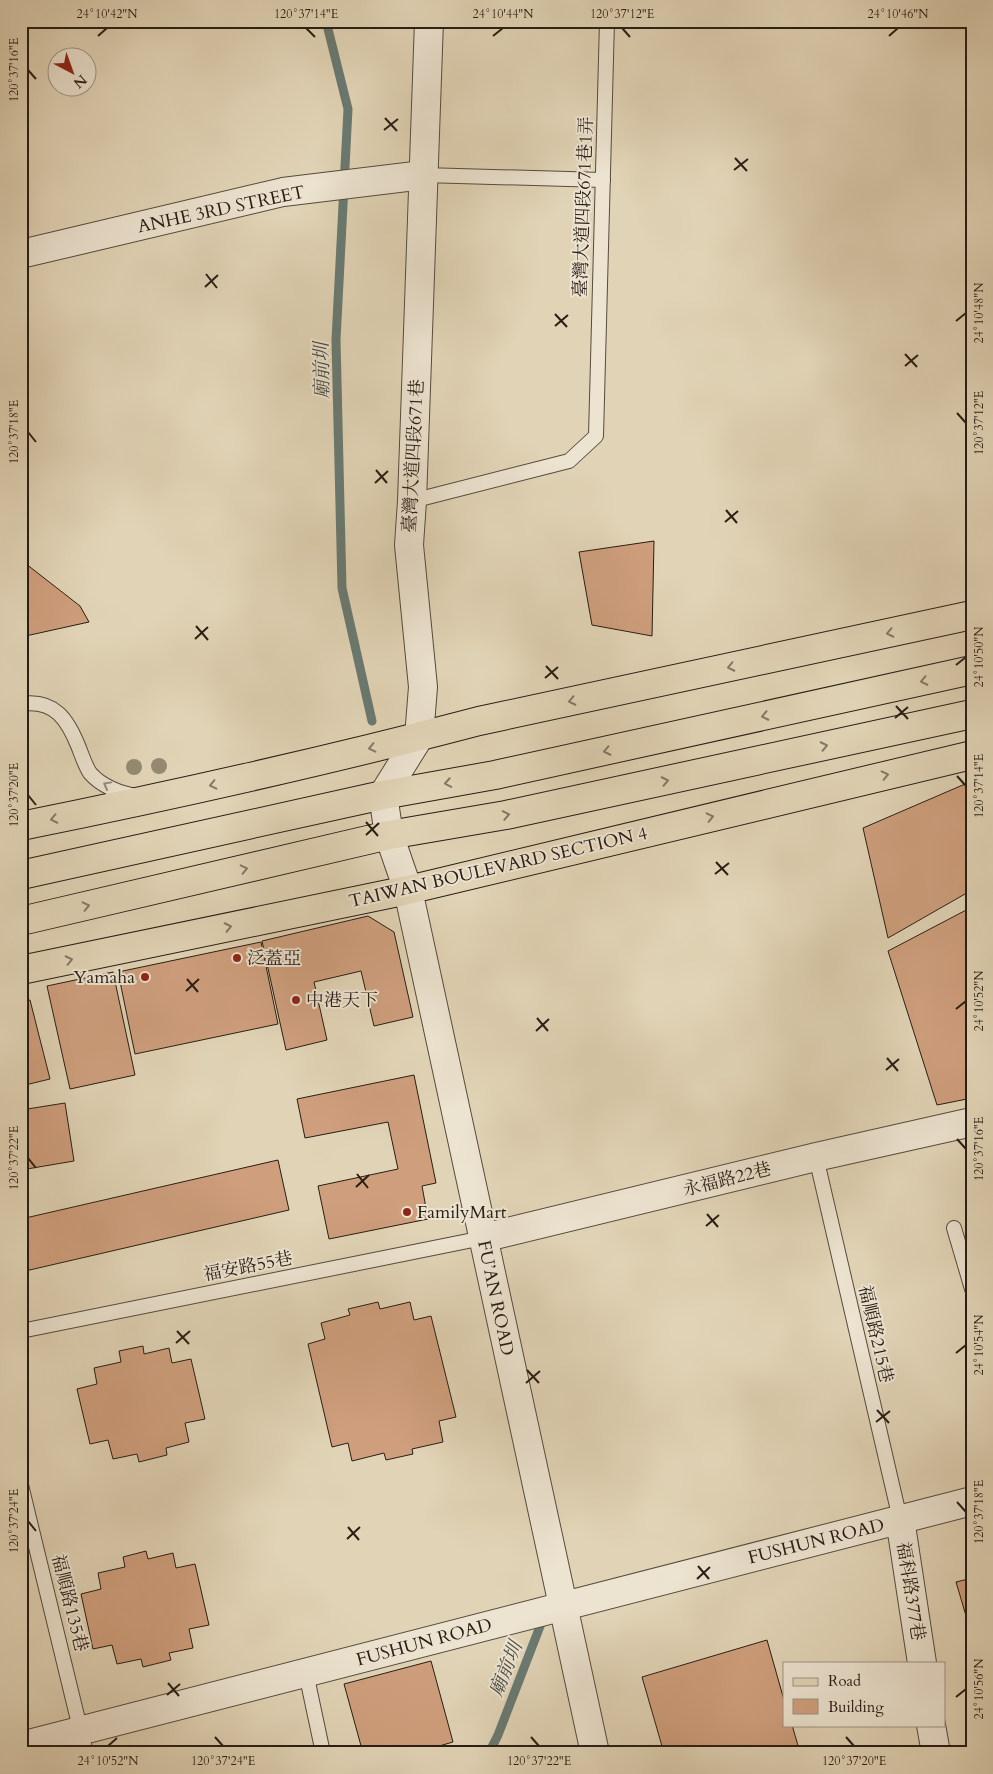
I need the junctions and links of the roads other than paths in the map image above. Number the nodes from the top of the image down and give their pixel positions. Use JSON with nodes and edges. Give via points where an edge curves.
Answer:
{"nodes":[{"id":1,"x":429,"y":21,"type":"edge"},
{"id":2,"x":607,"y":21,"type":"edge"},
{"id":3,"x":423,"y":175,"type":"junction"},
{"id":4,"x":603,"y":180,"type":"junction"},
{"id":5,"x":21,"y":254,"type":"edge"},
{"id":6,"x":412,"y":501,"type":"junction"},
{"id":7,"x":972,"y":615,"type":"edge"},
{"id":8,"x":972,"y":670,"type":"edge"},
{"id":9,"x":21,"y":704,"type":"edge"},
{"id":10,"x":972,"y":714,"type":"edge"},
{"id":11,"x":419,"y":737,"type":"junction"},
{"id":12,"x":972,"y":755,"type":"edge"},
{"id":13,"x":383,"y":795,"type":"junction"},
{"id":14,"x":153,"y":799,"type":"junction"},
{"id":15,"x":21,"y":826,"type":"edge"},
{"id":16,"x":389,"y":835,"type":"junction"},
{"id":17,"x":21,"y":875,"type":"edge"},
{"id":18,"x":408,"y":890,"type":"junction"},
{"id":19,"x":21,"y":921,"type":"edge"},
{"id":20,"x":21,"y":970,"type":"edge"},
{"id":21,"x":972,"y":1122,"type":"edge"},
{"id":22,"x":816,"y":1157,"type":"junction"},
{"id":23,"x":954,"y":1228,"type":"dead end"},
{"id":24,"x":483,"y":1238,"type":"junction"},
{"id":25,"x":972,"y":1289,"type":"edge"},
{"id":26,"x":21,"y":1331,"type":"edge"},
{"id":27,"x":21,"y":1485,"type":"edge"},
{"id":28,"x":972,"y":1501,"type":"edge"},
{"id":29,"x":900,"y":1519,"type":"junction"},
{"id":30,"x":563,"y":1606,"type":"junction"},
{"id":31,"x":922,"y":1662,"type":"edge"},
{"id":32,"x":306,"y":1673,"type":"junction"},
{"id":33,"x":931,"y":1726,"type":"edge"},
{"id":34,"x":84,"y":1741,"type":"edge"},
{"id":35,"x":21,"y":1746,"type":"edge"},
{"id":36,"x":323,"y":1753,"type":"edge"},
{"id":37,"x":595,"y":1753,"type":"edge"},
{"id":38,"x":936,"y":1753,"type":"edge"}],
"edges":[{"from":1,"to":3,"type":"street","name":"臺灣大道四段671巷"},
{"from":2,"to":4,"type":"lane","name":"臺灣大道四段671巷1弄"},
{"from":3,"to":4,"type":"lane"},
{"from":3,"to":5,"type":"street","name":"ANHE 3RD STREET","via":[[283,192]]},
{"from":3,"to":6,"type":"street","name":"臺灣大道四段671巷"},
{"from":4,"to":6,"type":"lane","name":"臺灣大道四段671巷1弄","via":[[596,436],[569,461]]},
{"from":6,"to":11,"type":"street","name":"臺灣大道四段671巷","via":[[409,545],[423,687]]},
{"from":7,"to":11,"type":"main road","one_way":true,"via":[[478,721]]},
{"from":8,"to":13,"type":"main road","one_way":true,"via":[[495,775]]},
{"from":14,"to":9,"type":"lane","one_way":true,"via":[[126,794],[98,780],[86,767],[61,714],[42,704]]},
{"from":16,"to":10,"type":"main road","one_way":true,"via":[[506,815]]},
{"from":11,"to":13,"type":"street"},
{"from":11,"to":14,"type":"main road","one_way":true},
{"from":18,"to":12,"type":"main road","name":"TAIWAN BOULEVARD SECTION 4","one_way":true},
{"from":13,"to":16,"type":"street","name":"FU’AN ROAD"},
{"from":13,"to":17,"type":"main road"},
{"from":14,"to":15,"type":"main road","one_way":true},
{"from":16,"to":18,"type":"street","name":"FU’AN ROAD"},
{"from":19,"to":16,"type":"main road","one_way":true},
{"from":20,"to":18,"type":"main road","name":"TAIWAN BOULEVARD SECTION 4","one_way":true},
{"from":18,"to":24,"type":"street","name":"FU’AN ROAD"},
{"from":21,"to":22,"type":"street","name":"永福路22巷"},
{"from":22,"to":24,"type":"street","name":"永福路22巷"},
{"from":22,"to":29,"type":"lane","name":"福順路215巷"},
{"from":23,"to":25,"type":"lane"},
{"from":24,"to":26,"type":"lane","name":"福安路55巷"},
{"from":24,"to":30,"type":"street","name":"FU’AN ROAD"},
{"from":27,"to":34,"type":"lane","name":"福順路135巷"},
{"from":28,"to":29,"type":"street","name":"FUSHUN ROAD"},
{"from":29,"to":30,"type":"street","name":"FUSHUN ROAD"},
{"from":29,"to":31,"type":"street","name":"福科路377巷"},
{"from":30,"to":32,"type":"street","name":"FUSHUN ROAD"},
{"from":30,"to":37,"type":"street","name":"FU’AN ROAD"},
{"from":32,"to":34,"type":"street","name":"FUSHUN ROAD"},
{"from":32,"to":36,"type":"lane"},
{"from":33,"to":38,"type":"street"},
{"from":34,"to":35,"type":"street","name":"FUSHUN ROAD"}]}
